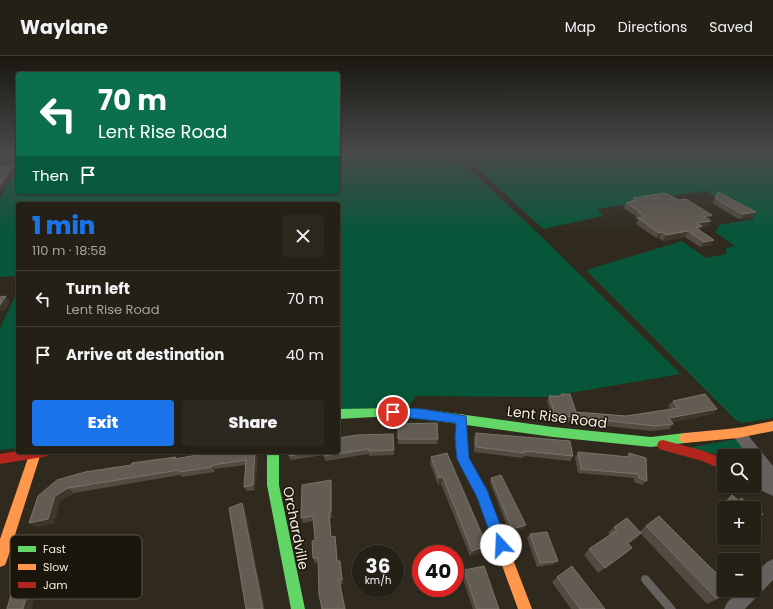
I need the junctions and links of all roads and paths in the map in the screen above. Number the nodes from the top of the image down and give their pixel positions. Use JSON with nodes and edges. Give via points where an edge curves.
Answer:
{"nodes":[{"id":1,"x":340,"y":414,"type":"edge"},
{"id":2,"x":462,"y":419,"type":"junction"},
{"id":3,"x":773,"y":426,"type":"edge"},
{"id":4,"x":738,"y":433,"type":"junction"},
{"id":5,"x":651,"y":442,"type":"junction"},
{"id":6,"x":32,"y":454,"type":"edge"},
{"id":7,"x":39,"y":454,"type":"edge"},
{"id":8,"x":273,"y":454,"type":"edge"},
{"id":9,"x":0,"y":459,"type":"edge"},
{"id":10,"x":717,"y":462,"type":"edge"},
{"id":11,"x":773,"y":477,"type":"edge"},
{"id":12,"x":761,"y":483,"type":"edge"},
{"id":13,"x":773,"y":489,"type":"edge"},
{"id":14,"x":0,"y":560,"type":"edge"},
{"id":15,"x":773,"y":568,"type":"edge"},
{"id":16,"x":645,"y":579,"type":"dead end"},
{"id":17,"x":761,"y":580,"type":"edge"},
{"id":18,"x":744,"y":597,"type":"edge"},
{"id":19,"x":298,"y":609,"type":"edge"},
{"id":20,"x":525,"y":609,"type":"edge"},
{"id":21,"x":670,"y":609,"type":"edge"},
{"id":22,"x":733,"y":609,"type":"edge"}],
"edges":[{"from":1,"to":2,"type":"street","name":"Lent Rise Road","via":[[393,412]]},
{"from":2,"to":5,"type":"street","name":"Lent Rise Road"},
{"from":2,"to":20,"type":"street","via":[[463,459],[482,494]]},
{"from":3,"to":4,"type":"street","name":"Lent Rise Road"},
{"from":4,"to":5,"type":"street","name":"Lent Rise Road"},
{"from":4,"to":11,"type":"street"},
{"from":5,"to":10,"type":"street"},
{"from":6,"to":9,"type":"street"},
{"from":7,"to":14,"type":"street"},
{"from":8,"to":19,"type":"street","name":"Orchardville","via":[[273,485]]},
{"from":12,"to":13,"type":"street"},
{"from":15,"to":17,"type":"street"},
{"from":16,"to":21,"type":"lane"},
{"from":18,"to":22,"type":"street"}]}
